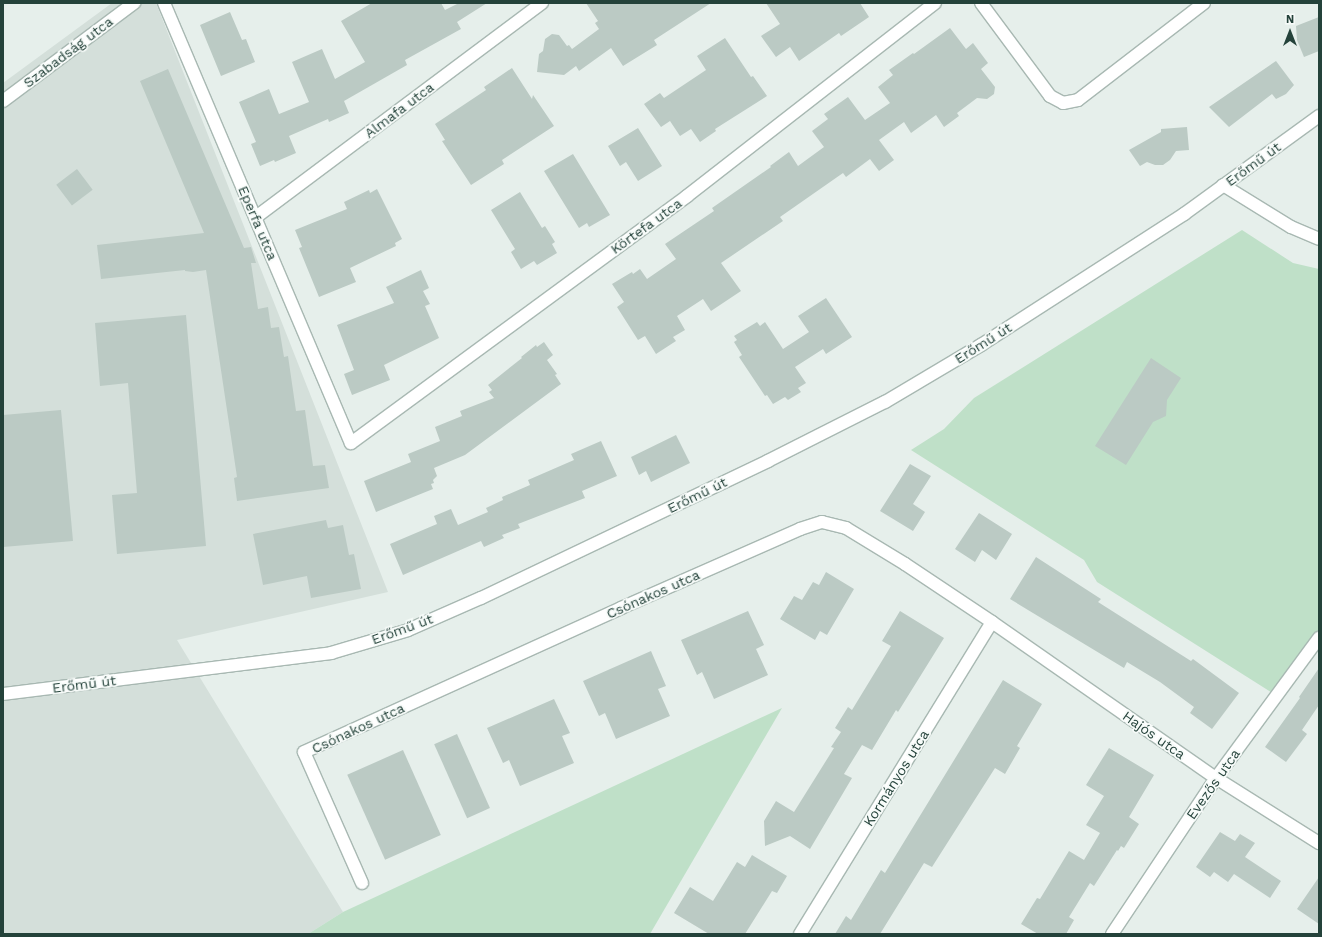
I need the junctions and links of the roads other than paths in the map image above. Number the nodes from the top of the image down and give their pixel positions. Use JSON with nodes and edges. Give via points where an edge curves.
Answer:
{"nodes":[{"id":1,"x":134,"y":3,"type":"edge"},
{"id":2,"x":164,"y":3,"type":"edge"},
{"id":3,"x":542,"y":3,"type":"edge"},
{"id":4,"x":935,"y":3,"type":"edge"},
{"id":5,"x":981,"y":3,"type":"edge"},
{"id":6,"x":1204,"y":3,"type":"edge"},
{"id":7,"x":3,"y":101,"type":"edge"},
{"id":8,"x":1319,"y":116,"type":"edge"},
{"id":9,"x":1223,"y":185,"type":"junction"},
{"id":10,"x":256,"y":217,"type":"junction"},
{"id":11,"x":1319,"y":239,"type":"edge"},
{"id":12,"x":351,"y":443,"type":"joint"},
{"id":13,"x":992,"y":622,"type":"junction"},
{"id":14,"x":1319,"y":638,"type":"edge"},
{"id":15,"x":3,"y":694,"type":"edge"},
{"id":16,"x":1216,"y":778,"type":"junction"},
{"id":17,"x":1319,"y":844,"type":"edge"},
{"id":18,"x":362,"y":883,"type":"dead end"},
{"id":19,"x":800,"y":934,"type":"edge"},
{"id":20,"x":1112,"y":934,"type":"edge"}],
"edges":[{"from":1,"to":7,"type":"street","name":"Szabadság utca"},
{"from":2,"to":10,"type":"street","name":"Eperfa utca"},
{"from":3,"to":10,"type":"street","name":"Almafa utca"},
{"from":4,"to":12,"type":"street","name":"Körtefa utca","via":[[687,196]]},
{"from":5,"to":6,"type":"street","via":[[1050,96],[1063,103],[1078,100]]},
{"from":8,"to":9,"type":"street","name":"Erőmű út"},
{"from":9,"to":11,"type":"street","via":[[1291,227]]},
{"from":9,"to":15,"type":"street","name":"Erőmű út","via":[[1069,290],[885,402],[768,461],[481,598],[408,630],[331,653]]},
{"from":10,"to":12,"type":"street","name":"Eperfa utca"},
{"from":13,"to":16,"type":"street","name":"Hajós utca"},
{"from":13,"to":18,"type":"street","name":"Csónakos utca","via":[[846,528],[822,522],[800,528],[304,752]]},
{"from":13,"to":19,"type":"street","name":"Kormányos utca"},
{"from":14,"to":16,"type":"street","name":"Evezős utca"},
{"from":16,"to":17,"type":"street","name":"Hajós utca"},
{"from":16,"to":20,"type":"street","name":"Evezős utca"}]}
